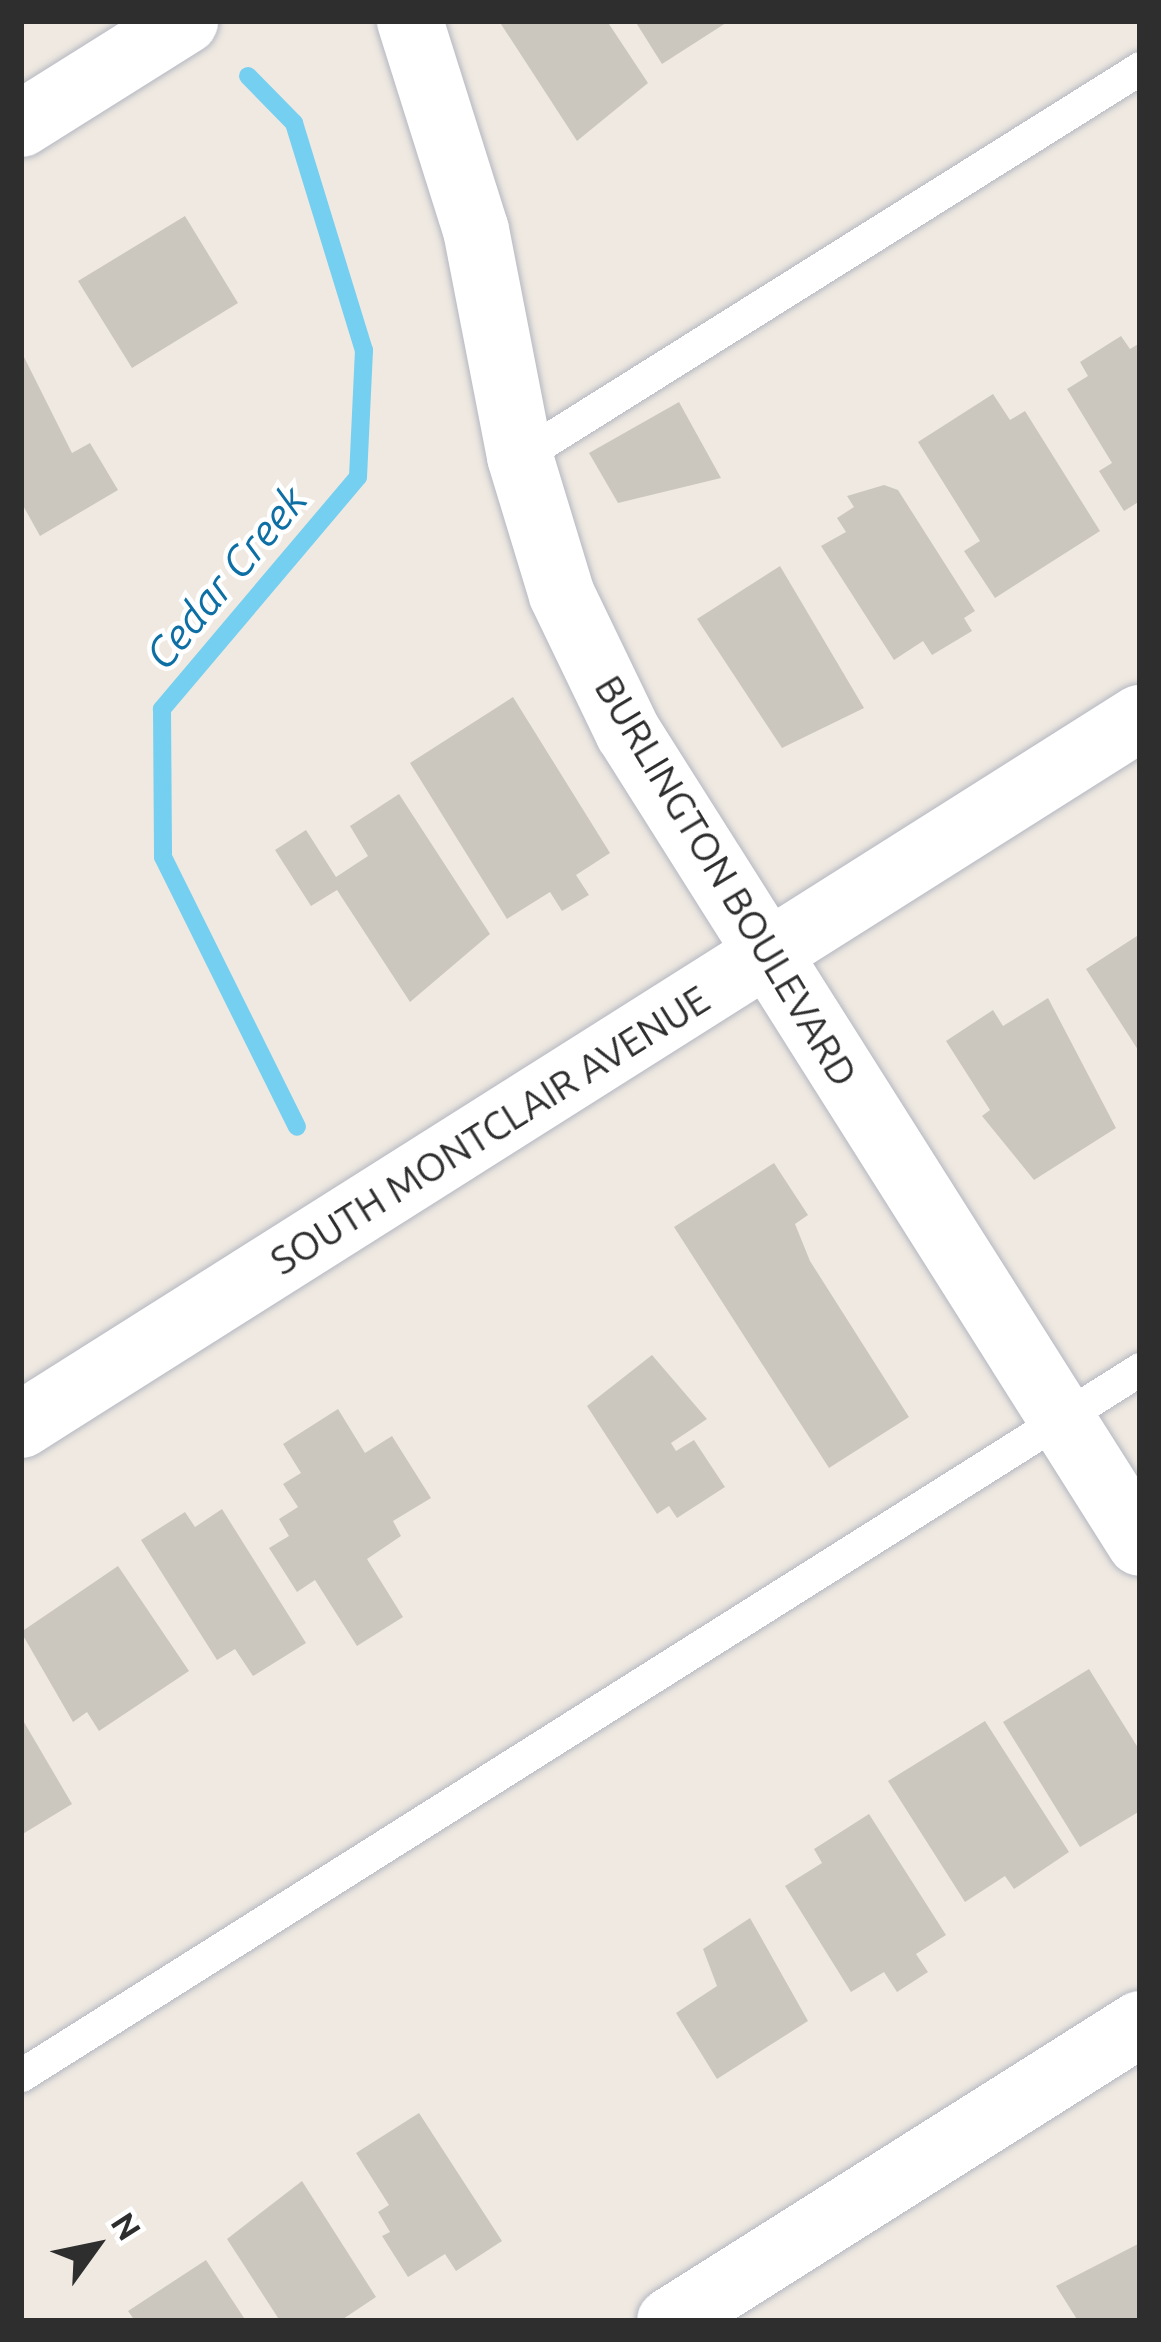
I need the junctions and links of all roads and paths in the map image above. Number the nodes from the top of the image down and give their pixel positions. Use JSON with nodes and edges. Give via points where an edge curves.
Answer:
{"nodes":[{"id":1,"x":184,"y":21,"type":"edge"},
{"id":2,"x":410,"y":21,"type":"edge"},
{"id":3,"x":1140,"y":68,"type":"edge"},
{"id":4,"x":21,"y":124,"type":"edge"},
{"id":5,"x":520,"y":458,"type":"junction"},
{"id":6,"x":1140,"y":718,"type":"edge"},
{"id":7,"x":767,"y":956,"type":"junction"},
{"id":8,"x":1140,"y":1369,"type":"edge"},
{"id":9,"x":1064,"y":1418,"type":"junction"},
{"id":10,"x":21,"y":1425,"type":"edge"},
{"id":11,"x":1140,"y":1543,"type":"edge"},
{"id":12,"x":1140,"y":2024,"type":"edge"},
{"id":13,"x":21,"y":2075,"type":"edge"},
{"id":14,"x":670,"y":2321,"type":"edge"}],
"edges":[{"from":1,"to":4,"type":"street"},
{"from":2,"to":5,"type":"street","name":"BURLINGTON BOULEVARD","via":[[476,230]]},
{"from":3,"to":5,"type":"lane"},
{"from":5,"to":7,"type":"street","name":"BURLINGTON BOULEVARD","via":[[562,596],[628,732]]},
{"from":6,"to":7,"type":"street","name":"SOUTH MONTCLAIR AVENUE"},
{"from":7,"to":9,"type":"street","name":"BURLINGTON BOULEVARD"},
{"from":7,"to":10,"type":"street","name":"SOUTH MONTCLAIR AVENUE"},
{"from":8,"to":9,"type":"lane"},
{"from":9,"to":11,"type":"street","name":"BURLINGTON BOULEVARD"},
{"from":9,"to":13,"type":"lane"},
{"from":12,"to":14,"type":"street"}]}
